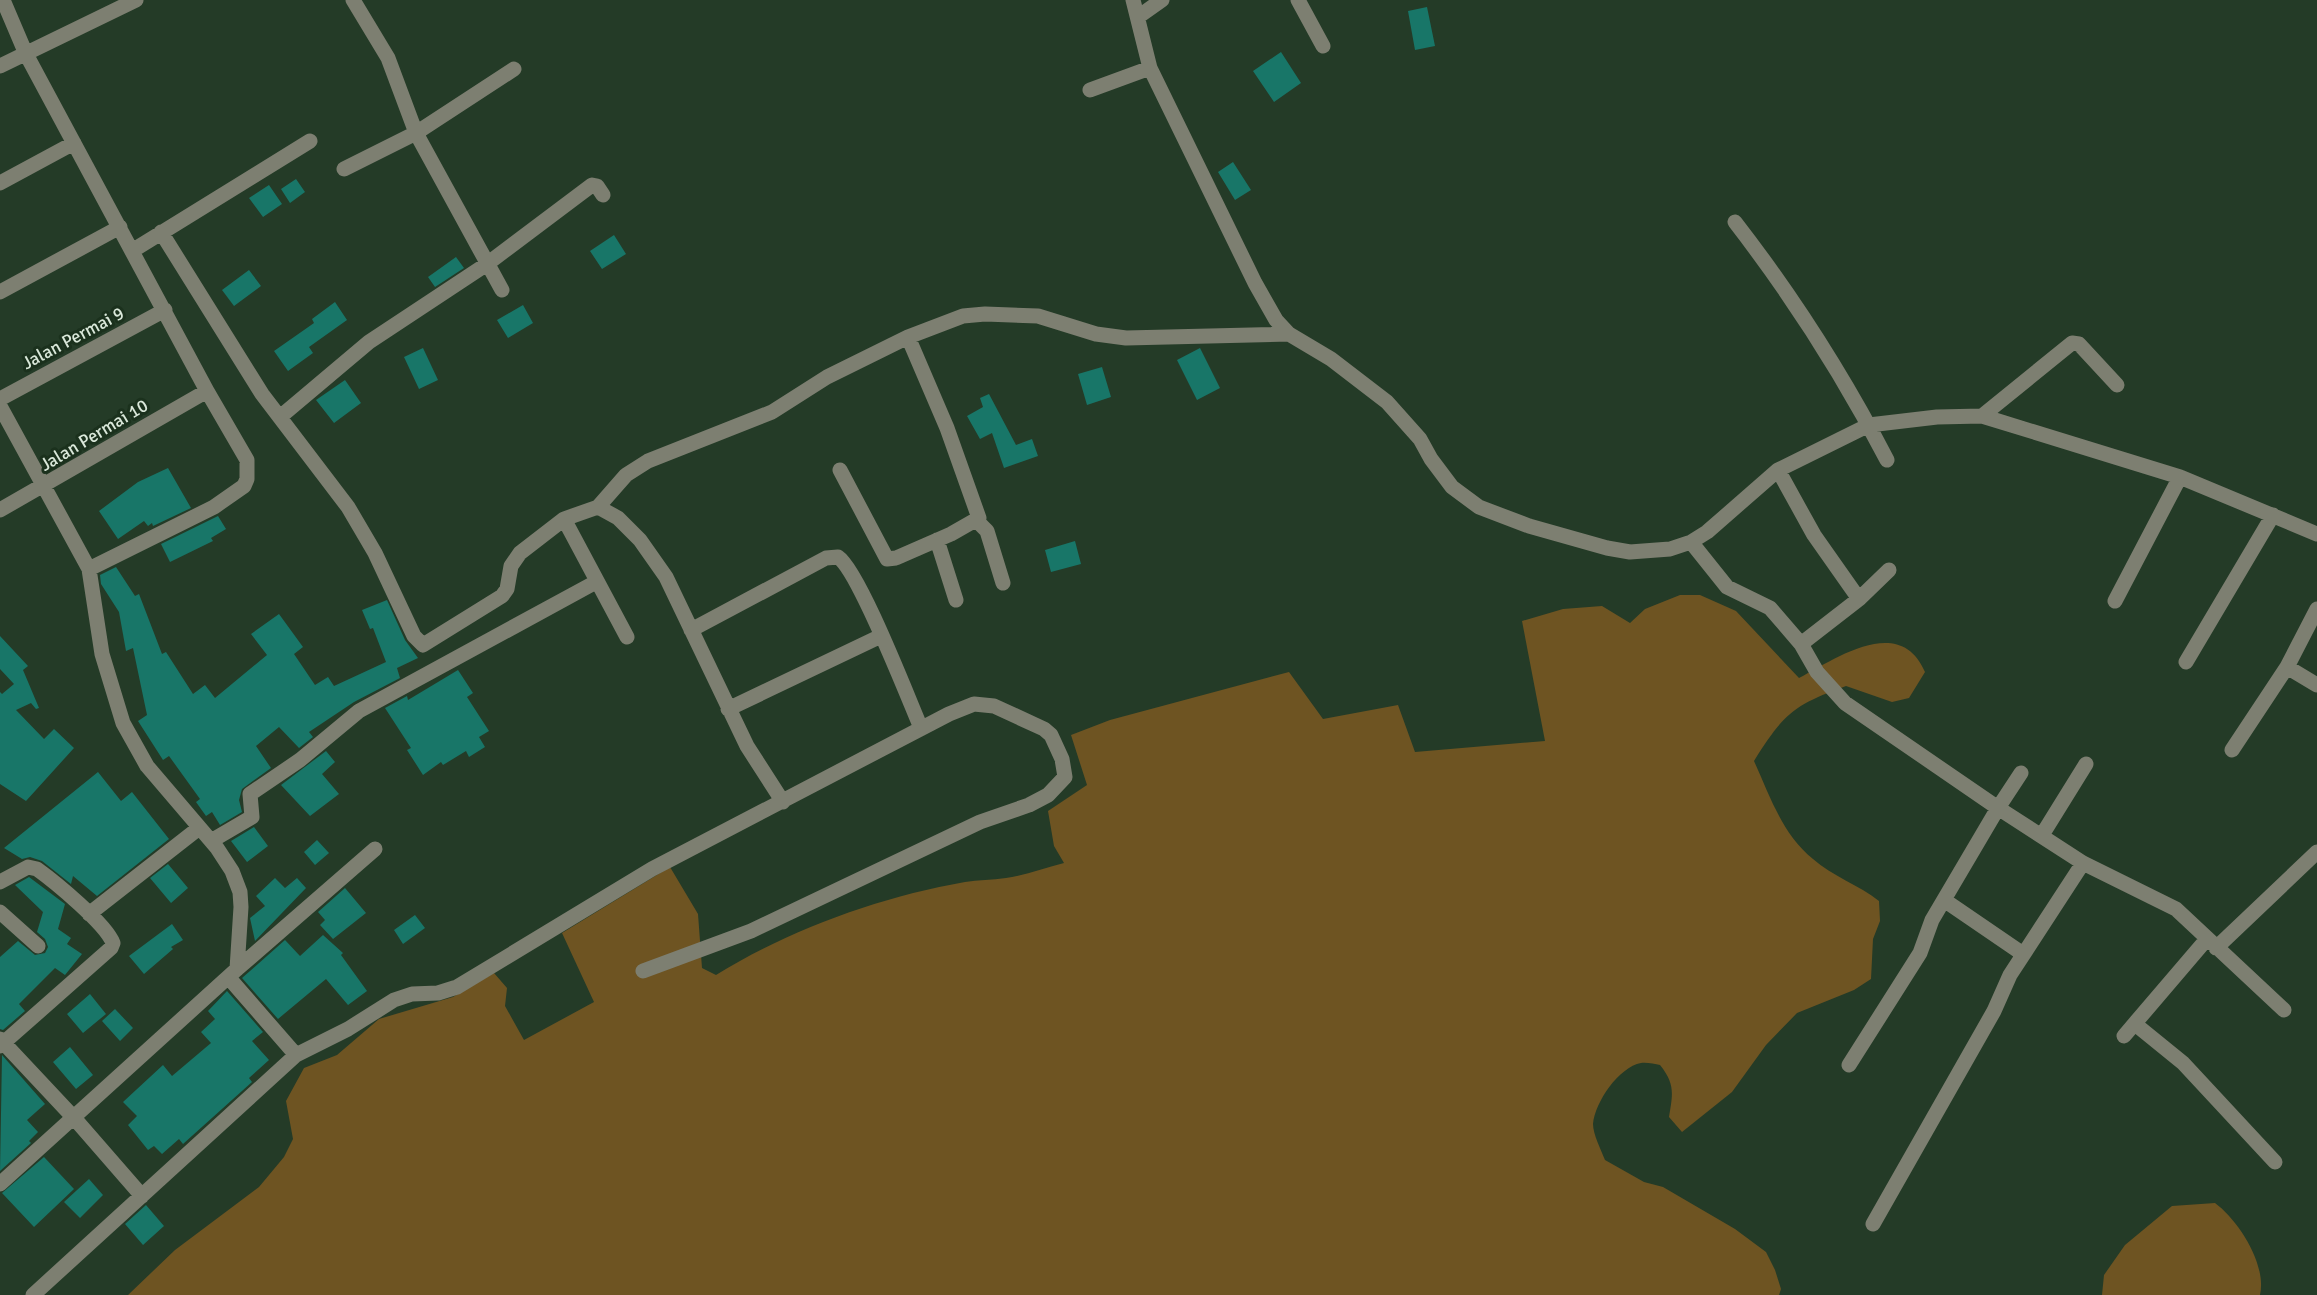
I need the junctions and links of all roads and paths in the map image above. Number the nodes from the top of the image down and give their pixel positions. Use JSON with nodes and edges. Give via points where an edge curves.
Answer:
{"nodes":[{"id":1,"x":3,"y":0,"type":"edge"},
{"id":2,"x":136,"y":0,"type":"edge"},
{"id":3,"x":1133,"y":0,"type":"edge"},
{"id":4,"x":1162,"y":0,"type":"edge"},
{"id":5,"x":1298,"y":0,"type":"edge"},
{"id":6,"x":359,"y":2,"type":"edge"},
{"id":7,"x":1138,"y":16,"type":"junction"},
{"id":8,"x":1323,"y":46,"type":"dead end"},
{"id":9,"x":26,"y":54,"type":"junction"},
{"id":10,"x":0,"y":66,"type":"edge"},
{"id":11,"x":1150,"y":68,"type":"junction"},
{"id":12,"x":514,"y":69,"type":"dead end"},
{"id":13,"x":1090,"y":90,"type":"dead end"},
{"id":14,"x":416,"y":133,"type":"junction"},
{"id":15,"x":310,"y":141,"type":"dead end"},
{"id":16,"x":74,"y":143,"type":"junction"},
{"id":17,"x":344,"y":169,"type":"dead end"},
{"id":18,"x":0,"y":183,"type":"edge"},
{"id":19,"x":603,"y":195,"type":"dead end"},
{"id":20,"x":1735,"y":222,"type":"dead end"},
{"id":21,"x":120,"y":227,"type":"junction"},
{"id":22,"x":161,"y":232,"type":"junction"},
{"id":23,"x":132,"y":250,"type":"junction"},
{"id":24,"x":487,"y":264,"type":"junction"},
{"id":25,"x":502,"y":290,"type":"dead end"},
{"id":26,"x":0,"y":292,"type":"edge"},
{"id":27,"x":165,"y":310,"type":"junction"},
{"id":28,"x":1288,"y":334,"type":"junction"},
{"id":29,"x":908,"y":337,"type":"junction"},
{"id":30,"x":2117,"y":386,"type":"dead end"},
{"id":31,"x":207,"y":391,"type":"junction"},
{"id":32,"x":0,"y":399,"type":"edge"},
{"id":33,"x":0,"y":406,"type":"edge"},
{"id":34,"x":280,"y":417,"type":"junction"},
{"id":35,"x":1982,"y":417,"type":"junction"},
{"id":36,"x":1869,"y":425,"type":"junction"},
{"id":37,"x":1887,"y":460,"type":"dead end"},
{"id":38,"x":840,"y":470,"type":"dead end"},
{"id":39,"x":1778,"y":470,"type":"junction"},
{"id":40,"x":2180,"y":477,"type":"junction"},
{"id":41,"x":42,"y":488,"type":"junction"},
{"id":42,"x":598,"y":507,"type":"junction"},
{"id":43,"x":0,"y":510,"type":"edge"},
{"id":44,"x":2272,"y":515,"type":"junction"},
{"id":45,"x":564,"y":519,"type":"junction"},
{"id":46,"x":977,"y":521,"type":"junction"},
{"id":47,"x":2317,"y":534,"type":"edge"},
{"id":48,"x":937,"y":540,"type":"junction"},
{"id":49,"x":1690,"y":542,"type":"junction"},
{"id":50,"x":88,"y":569,"type":"junction"},
{"id":51,"x":1889,"y":570,"type":"dead end"},
{"id":52,"x":596,"y":582,"type":"junction"},
{"id":53,"x":1003,"y":583,"type":"dead end"},
{"id":54,"x":1859,"y":599,"type":"junction"},
{"id":55,"x":956,"y":600,"type":"dead end"},
{"id":56,"x":2115,"y":601,"type":"dead end"},
{"id":57,"x":2317,"y":609,"type":"edge"},
{"id":58,"x":691,"y":630,"type":"junction"},
{"id":59,"x":881,"y":636,"type":"junction"},
{"id":60,"x":627,"y":637,"type":"dead end"},
{"id":61,"x":1801,"y":644,"type":"junction"},
{"id":62,"x":2186,"y":662,"type":"dead end"},
{"id":63,"x":2287,"y":667,"type":"junction"},
{"id":64,"x":2317,"y":685,"type":"edge"},
{"id":65,"x":728,"y":709,"type":"junction"},
{"id":66,"x":921,"y":728,"type":"junction"},
{"id":67,"x":2232,"y":750,"type":"dead end"},
{"id":68,"x":2086,"y":764,"type":"dead end"},
{"id":69,"x":2021,"y":773,"type":"dead end"},
{"id":70,"x":783,"y":802,"type":"junction"},
{"id":71,"x":1998,"y":808,"type":"junction"},
{"id":72,"x":199,"y":828,"type":"junction"},
{"id":73,"x":2042,"y":835,"type":"junction"},
{"id":74,"x":211,"y":841,"type":"junction"},
{"id":75,"x":375,"y":849,"type":"dead end"},
{"id":76,"x":2317,"y":852,"type":"edge"},
{"id":77,"x":2083,"y":863,"type":"junction"},
{"id":78,"x":0,"y":882,"type":"edge"},
{"id":79,"x":1944,"y":900,"type":"junction"},
{"id":80,"x":0,"y":912,"type":"edge"},
{"id":81,"x":88,"y":914,"type":"junction"},
{"id":82,"x":2211,"y":944,"type":"junction"},
{"id":83,"x":38,"y":946,"type":"dead end"},
{"id":84,"x":2024,"y":954,"type":"junction"},
{"id":85,"x":644,"y":971,"type":"dead end"},
{"id":86,"x":233,"y":973,"type":"junction"},
{"id":87,"x":2284,"y":1010,"type":"dead end"},
{"id":88,"x":2135,"y":1024,"type":"junction"},
{"id":89,"x":2124,"y":1036,"type":"dead end"},
{"id":90,"x":1,"y":1043,"type":"edge"},
{"id":91,"x":296,"y":1055,"type":"junction"},
{"id":92,"x":1849,"y":1065,"type":"dead end"},
{"id":93,"x":75,"y":1119,"type":"junction"},
{"id":94,"x":2275,"y":1162,"type":"dead end"},
{"id":95,"x":0,"y":1184,"type":"edge"},
{"id":96,"x":142,"y":1196,"type":"junction"},
{"id":97,"x":1873,"y":1224,"type":"dead end"},
{"id":98,"x":33,"y":1295,"type":"edge"}],
"edges":[{"from":1,"to":9,"type":"street"},
{"from":2,"to":9,"type":"street"},
{"from":3,"to":7,"type":"street"},
{"from":4,"to":7,"type":"street"},
{"from":5,"to":8,"type":"street"},
{"from":6,"to":14,"type":"street","via":[[388,58]]},
{"from":7,"to":11,"type":"street"},
{"from":9,"to":10,"type":"street"},
{"from":9,"to":16,"type":"street"},
{"from":11,"to":13,"type":"street"},
{"from":11,"to":28,"type":"street","via":[[1255,283]]},
{"from":12,"to":14,"type":"street"},
{"from":14,"to":17,"type":"street"},
{"from":14,"to":24,"type":"street"},
{"from":15,"to":22,"type":"street"},
{"from":16,"to":18,"type":"street"},
{"from":16,"to":21,"type":"street"},
{"from":19,"to":24,"type":"street","via":[[592,185]]},
{"from":20,"to":36,"type":"street","via":[[1789,294]]},
{"from":21,"to":23,"type":"street"},
{"from":21,"to":26,"type":"street"},
{"from":22,"to":23,"type":"street"},
{"from":22,"to":34,"type":"street"},
{"from":23,"to":27,"type":"street"},
{"from":24,"to":25,"type":"street"},
{"from":24,"to":34,"type":"street","via":[[369,342]]},
{"from":27,"to":31,"type":"street"},
{"from":27,"to":32,"type":"street","name":"Jalan Permai 9"},
{"from":28,"to":29,"type":"street","via":[[1126,338],[1096,334],[1038,316],[985,314],[963,316]]},
{"from":28,"to":49,"type":"street","via":[[1331,359],[1387,402],[1420,439],[1452,486],[1479,507],[1529,526],[1618,550],[1646,552]]},
{"from":29,"to":42,"type":"street","via":[[827,377],[772,412],[648,461],[626,475]]},
{"from":29,"to":46,"type":"street","via":[[979,512]]},
{"from":30,"to":35,"type":"street","via":[[2079,344],[2072,343]]},
{"from":31,"to":41,"type":"street","name":"Jalan Permai 10"},
{"from":31,"to":50,"type":"street","via":[[248,460],[244,486],[174,528]]},
{"from":33,"to":41,"type":"street"},
{"from":34,"to":45,"type":"street","via":[[348,507],[375,553],[414,636],[423,645],[502,596],[514,560]]},
{"from":35,"to":36,"type":"street","via":[[1937,417]]},
{"from":35,"to":40,"type":"street"},
{"from":36,"to":37,"type":"street"},
{"from":36,"to":39,"type":"street"},
{"from":38,"to":48,"type":"street","via":[[884,558],[896,558]]},
{"from":39,"to":49,"type":"street","via":[[1734,511]]},
{"from":39,"to":54,"type":"street","via":[[1814,535]]},
{"from":40,"to":44,"type":"street"},
{"from":40,"to":56,"type":"street"},
{"from":41,"to":43,"type":"street","name":"Jalan Permai 10"},
{"from":41,"to":50,"type":"street"},
{"from":42,"to":45,"type":"street"},
{"from":42,"to":58,"type":"street","via":[[618,518],[640,540],[666,577]]},
{"from":44,"to":47,"type":"street"},
{"from":44,"to":62,"type":"street"},
{"from":45,"to":52,"type":"street"},
{"from":46,"to":48,"type":"street"},
{"from":46,"to":53,"type":"street","via":[[987,531]]},
{"from":48,"to":55,"type":"street"},
{"from":49,"to":61,"type":"street","via":[[1727,587],[1770,608]]},
{"from":50,"to":72,"type":"street","via":[[102,654],[123,723],[147,766]]},
{"from":51,"to":54,"type":"street"},
{"from":52,"to":60,"type":"street"},
{"from":52,"to":74,"type":"street","via":[[359,711],[300,760],[250,794],[252,817]]},
{"from":54,"to":61,"type":"street"},
{"from":57,"to":63,"type":"street"},
{"from":58,"to":59,"type":"street","via":[[832,556],[845,562]]},
{"from":58,"to":65,"type":"street"},
{"from":59,"to":65,"type":"street"},
{"from":59,"to":66,"type":"street"},
{"from":61,"to":71,"type":"street","via":[[1817,672],[1845,703]]},
{"from":63,"to":64,"type":"street"},
{"from":63,"to":67,"type":"street"},
{"from":65,"to":70,"type":"street"},
{"from":66,"to":70,"type":"street"},
{"from":66,"to":85,"type":"street","via":[[974,704],[994,706],[1051,735],[1065,777],[1048,795],[1029,805],[980,822],[751,931]]},
{"from":68,"to":73,"type":"street"},
{"from":69,"to":71,"type":"street"},
{"from":70,"to":91,"type":"street","via":[[652,869],[457,987],[403,996]]},
{"from":71,"to":73,"type":"street"},
{"from":71,"to":79,"type":"street"},
{"from":72,"to":74,"type":"street"},
{"from":72,"to":81,"type":"street"},
{"from":73,"to":77,"type":"street"},
{"from":74,"to":86,"type":"street","via":[[232,871],[240,892],[241,938]]},
{"from":75,"to":86,"type":"street"},
{"from":76,"to":82,"type":"street"},
{"from":77,"to":82,"type":"street","via":[[2176,909]]},
{"from":77,"to":84,"type":"street"},
{"from":78,"to":81,"type":"street","via":[[28,867],[37,868]]},
{"from":79,"to":84,"type":"street"},
{"from":79,"to":92,"type":"street","via":[[1920,953]]},
{"from":80,"to":83,"type":"street"},
{"from":81,"to":90,"type":"street","via":[[110,936],[111,948]]},
{"from":82,"to":87,"type":"street"},
{"from":82,"to":88,"type":"street"},
{"from":84,"to":97,"type":"street"},
{"from":86,"to":91,"type":"street"},
{"from":86,"to":93,"type":"street"},
{"from":88,"to":89,"type":"street"},
{"from":88,"to":94,"type":"street","via":[[2183,1063]]},
{"from":90,"to":93,"type":"street"},
{"from":91,"to":96,"type":"street"},
{"from":93,"to":95,"type":"street"},
{"from":93,"to":96,"type":"street"},
{"from":96,"to":98,"type":"street"}]}
